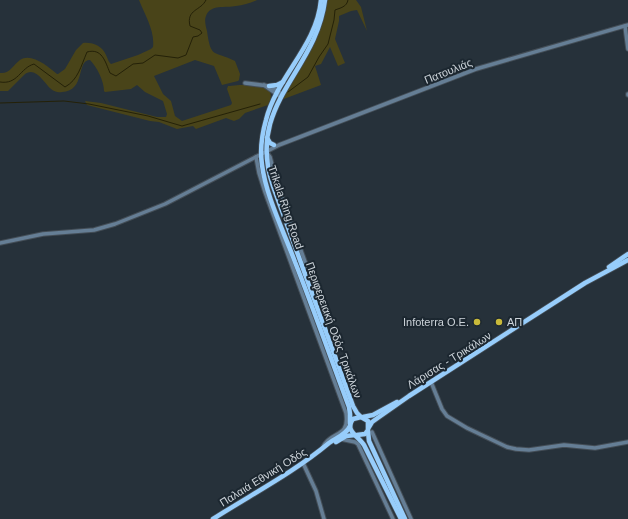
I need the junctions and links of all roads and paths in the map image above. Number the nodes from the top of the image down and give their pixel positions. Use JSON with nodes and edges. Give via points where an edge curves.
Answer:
{"nodes":[{"id":1,"x":321,"y":0,"type":"edge"},
{"id":2,"x":325,"y":0,"type":"edge"},
{"id":3,"x":626,"y":26,"type":"edge"},
{"id":4,"x":628,"y":49,"type":"edge"},
{"id":5,"x":284,"y":81,"type":"junction"},
{"id":6,"x":245,"y":83,"type":"dead end"},
{"id":7,"x":267,"y":85,"type":"junction"},
{"id":8,"x":279,"y":94,"type":"junction"},
{"id":9,"x":267,"y":138,"type":"junction"},
{"id":10,"x":276,"y":145,"type":"junction"},
{"id":11,"x":262,"y":152,"type":"junction"},
{"id":12,"x":0,"y":243,"type":"edge"},
{"id":13,"x":628,"y":254,"type":"edge"},
{"id":14,"x":628,"y":260,"type":"edge"},
{"id":15,"x":602,"y":273,"type":"junction"},
{"id":16,"x":330,"y":361,"type":"junction"},
{"id":17,"x":431,"y":382,"type":"junction"},
{"id":18,"x":409,"y":396,"type":"junction"},
{"id":19,"x":362,"y":417,"type":"junction"},
{"id":20,"x":350,"y":425,"type":"junction"},
{"id":21,"x":370,"y":430,"type":"junction"},
{"id":22,"x":356,"y":435,"type":"junction"},
{"id":23,"x":341,"y":439,"type":"junction"},
{"id":24,"x":628,"y":442,"type":"edge"},
{"id":25,"x":322,"y":450,"type":"junction"},
{"id":26,"x":303,"y":464,"type":"junction"},
{"id":27,"x":213,"y":519,"type":"edge"},
{"id":28,"x":324,"y":519,"type":"edge"},
{"id":29,"x":393,"y":519,"type":"edge"},
{"id":30,"x":401,"y":519,"type":"edge"},
{"id":31,"x":405,"y":519,"type":"edge"},
{"id":32,"x":411,"y":519,"type":"edge"}],
"edges":[{"from":1,"to":5,"type":"main road","name":"Trikala Ring Road","via":[[312,34]]},
{"from":2,"to":8,"type":"main road","name":"Περιφερειακή Οδός Τρικάλων","via":[[321,23],[314,40]]},
{"from":3,"to":4,"type":"street"},
{"from":3,"to":10,"type":"street","name":"Πατουλιάς","via":[[480,68]]},
{"from":5,"to":7,"type":"main road"},
{"from":5,"to":8,"type":"main road","name":"Trikala Ring Road"},
{"from":6,"to":7,"type":"street"},
{"from":7,"to":8,"type":"street"},
{"from":8,"to":9,"type":"main road","name":"Περιφερειακή Οδός Τρικάλων"},
{"from":8,"to":11,"type":"main road","name":"Trikala Ring Road","via":[[266,120]]},
{"from":9,"to":10,"type":"main road"},
{"from":9,"to":11,"type":"main road","name":"Περιφερειακή Οδός Τρικάλων"},
{"from":10,"to":11,"type":"street","name":"Πατουλιάς"},
{"from":11,"to":12,"type":"street","name":"Πατουλιάς","via":[[158,208],[115,224],[94,230],[43,234]]},
{"from":11,"to":16,"type":"main road","name":"Trikala Ring Road","via":[[261,163],[267,188]]},
{"from":11,"to":19,"type":"main road","name":"Περιφερειακή Οδός Τρικάλων","via":[[353,406],[356,413]]},
{"from":13,"to":15,"type":"main road"},
{"from":14,"to":15,"type":"main road"},
{"from":15,"to":17,"type":"main road","name":"Λάρισας - Τρικάλων"},
{"from":16,"to":20,"type":"main road","name":"Trikala Ring Road","via":[[349,407]]},
{"from":16,"to":25,"type":"street","via":[[347,422],[344,430],[326,442]]},
{"from":17,"to":18,"type":"main road","name":"Λάρισας - Τρικάλων"},
{"from":17,"to":24,"type":"street","via":[[447,416],[507,447],[525,450],[567,445],[595,448]]},
{"from":18,"to":19,"type":"main road","name":"Λάρισας - Τρικάλων","via":[[373,415]]},
{"from":18,"to":21,"type":"main road","via":[[375,420]]},
{"from":19,"to":20,"type":"main road","via":[[356,417]]},
{"from":19,"to":21,"type":"main road","via":[[368,422]]},
{"from":20,"to":22,"type":"main road","via":[[351,431]]},
{"from":20,"to":25,"type":"main road","name":"Παλαιά Εθνική Οδός","via":[[345,433]]},
{"from":21,"to":22,"type":"main road","via":[[365,434]]},
{"from":21,"to":31,"type":"main road","via":[[369,441]]},
{"from":21,"to":32,"type":"street"},
{"from":22,"to":23,"type":"main road","name":"Παλαιά Εθνική Οδός"},
{"from":22,"to":30,"type":"main road","via":[[364,445]]},
{"from":23,"to":25,"type":"main road","name":"Παλαιά Εθνική Οδός"},
{"from":23,"to":29,"type":"street","via":[[358,444]]},
{"from":25,"to":26,"type":"main road","name":"Παλαιά Εθνική Οδός"},
{"from":26,"to":27,"type":"main road","name":"Παλαιά Εθνική Οδός"},
{"from":26,"to":28,"type":"street","via":[[317,495]]}]}
